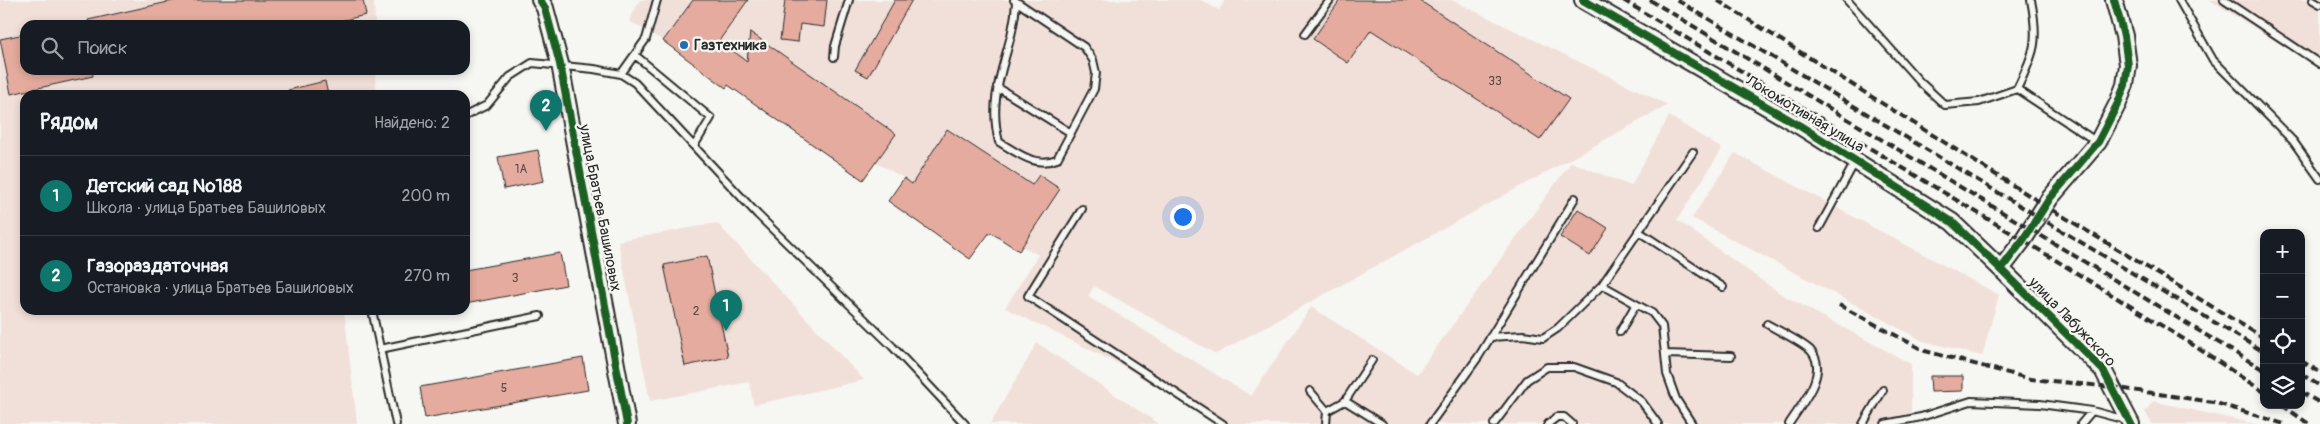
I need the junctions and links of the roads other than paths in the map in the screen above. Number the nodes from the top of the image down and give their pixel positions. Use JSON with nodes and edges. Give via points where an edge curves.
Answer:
{"nodes":[{"id":1,"x":540,"y":0,"type":"edge"},
{"id":2,"x":657,"y":0,"type":"edge"},
{"id":3,"x":850,"y":0,"type":"edge"},
{"id":4,"x":1330,"y":0,"type":"edge"},
{"id":5,"x":1583,"y":0,"type":"edge"},
{"id":6,"x":1847,"y":0,"type":"edge"},
{"id":7,"x":2032,"y":0,"type":"edge"},
{"id":8,"x":2114,"y":0,"type":"edge"},
{"id":9,"x":2179,"y":0,"type":"edge"},
{"id":10,"x":2224,"y":0,"type":"edge"},
{"id":11,"x":2313,"y":0,"type":"edge"},
{"id":12,"x":1015,"y":1,"type":"edge"},
{"id":13,"x":2320,"y":4,"type":"edge"},
{"id":14,"x":1306,"y":34,"type":"dead end"},
{"id":15,"x":635,"y":55,"type":"junction"},
{"id":16,"x":834,"y":57,"type":"dead end"},
{"id":17,"x":560,"y":64,"type":"junction"},
{"id":18,"x":2320,"y":64,"type":"edge"},
{"id":19,"x":622,"y":74,"type":"junction"},
{"id":20,"x":997,"y":87,"type":"junction"},
{"id":21,"x":2017,"y":89,"type":"junction"},
{"id":22,"x":470,"y":113,"type":"edge"},
{"id":23,"x":1071,"y":133,"type":"junction"},
{"id":24,"x":2098,"y":142,"type":"junction"},
{"id":25,"x":694,"y":146,"type":"junction"},
{"id":26,"x":1692,"y":152,"type":"dead end"},
{"id":27,"x":1856,"y":160,"type":"junction"},
{"id":28,"x":2320,"y":179,"type":"edge"},
{"id":29,"x":1575,"y":198,"type":"dead end"},
{"id":30,"x":1082,"y":209,"type":"dead end"},
{"id":31,"x":1819,"y":228,"type":"dead end"},
{"id":32,"x":1638,"y":231,"type":"junction"},
{"id":33,"x":2001,"y":268,"type":"junction"},
{"id":34,"x":1602,"y":285,"type":"junction"},
{"id":35,"x":1723,"y":287,"type":"dead end"},
{"id":36,"x":1636,"y":304,"type":"junction"},
{"id":37,"x":373,"y":315,"type":"edge"},
{"id":38,"x":540,"y":316,"type":"dead end"},
{"id":39,"x":1767,"y":324,"type":"dead end"},
{"id":40,"x":1620,"y":332,"type":"dead end"},
{"id":41,"x":1490,"y":337,"type":"junction"},
{"id":42,"x":380,"y":349,"type":"junction"},
{"id":43,"x":1665,"y":354,"type":"junction"},
{"id":44,"x":1731,"y":356,"type":"dead end"},
{"id":45,"x":1372,"y":360,"type":"dead end"},
{"id":46,"x":1883,"y":390,"type":"dead end"},
{"id":47,"x":1310,"y":391,"type":"dead end"},
{"id":48,"x":1345,"y":401,"type":"junction"},
{"id":49,"x":1327,"y":411,"type":"junction"},
{"id":50,"x":2092,"y":411,"type":"junction"},
{"id":51,"x":2131,"y":423,"type":"edge"},
{"id":52,"x":396,"y":424,"type":"edge"},
{"id":53,"x":627,"y":424,"type":"edge"},
{"id":54,"x":965,"y":424,"type":"edge"},
{"id":55,"x":1223,"y":424,"type":"edge"},
{"id":56,"x":1326,"y":424,"type":"edge"},
{"id":57,"x":1382,"y":424,"type":"edge"},
{"id":58,"x":1430,"y":424,"type":"edge"},
{"id":59,"x":1494,"y":424,"type":"edge"},
{"id":60,"x":1548,"y":424,"type":"edge"},
{"id":61,"x":1572,"y":424,"type":"edge"},
{"id":62,"x":1658,"y":424,"type":"edge"},
{"id":63,"x":1692,"y":424,"type":"edge"},
{"id":64,"x":1789,"y":424,"type":"edge"},
{"id":65,"x":1863,"y":424,"type":"edge"},
{"id":66,"x":1886,"y":424,"type":"edge"},
{"id":67,"x":2081,"y":424,"type":"edge"}],
"edges":[{"from":1,"to":17,"type":"street","name":"улица Братьев Башиловых"},
{"from":2,"to":15,"type":"lane","via":[[646,38]]},
{"from":3,"to":16,"type":"lane"},
{"from":4,"to":14,"type":"lane"},
{"from":5,"to":27,"type":"street","name":"Локомотивная улица"},
{"from":6,"to":21,"type":"lane","via":[[1920,82],[1945,105],[1979,102]]},
{"from":7,"to":21,"type":"lane","via":[[2036,24],[2034,54]]},
{"from":8,"to":24,"type":"street","via":[[2128,65],[2121,94]]},
{"from":9,"to":28,"type":"lane","via":[[2213,60],[2293,141]]},
{"from":10,"to":18,"type":"lane"},
{"from":11,"to":13,"type":"lane"},
{"from":12,"to":20,"type":"lane","via":[[1016,15]]},
{"from":12,"to":23,"type":"lane","via":[[1084,47],[1093,60],[1096,73],[1094,88]]},
{"from":15,"to":19,"type":"lane"},
{"from":15,"to":25,"type":"lane","via":[[711,118]]},
{"from":17,"to":19,"type":"lane"},
{"from":17,"to":22,"type":"lane","via":[[532,63],[510,77],[487,104]]},
{"from":17,"to":53,"type":"street","name":"улица Братьев Башиловых"},
{"from":19,"to":25,"type":"lane","via":[[635,83]]},
{"from":20,"to":23,"type":"lane"},
{"from":20,"to":23,"type":"lane","via":[[994,123],[999,142],[1029,160],[1047,163],[1057,159]]},
{"from":21,"to":24,"type":"lane"},
{"from":24,"to":33,"type":"street","via":[[2050,198]]},
{"from":25,"to":54,"type":"lane"},
{"from":26,"to":32,"type":"lane"},
{"from":27,"to":31,"type":"lane"},
{"from":27,"to":33,"type":"street","name":"Локомотивная улица","via":[[1952,222]]},
{"from":29,"to":41,"type":"lane"},
{"from":30,"to":55,"type":"lane","via":[[1028,296]]},
{"from":32,"to":34,"type":"lane"},
{"from":32,"to":35,"type":"lane"},
{"from":33,"to":51,"type":"street","name":"улица Лабужского","via":[[2103,370]]},
{"from":34,"to":36,"type":"lane"},
{"from":34,"to":41,"type":"lane","via":[[1558,328],[1543,338],[1524,335]]},
{"from":36,"to":40,"type":"lane"},
{"from":36,"to":43,"type":"lane","via":[[1652,313],[1662,326]]},
{"from":37,"to":42,"type":"lane"},
{"from":38,"to":42,"type":"lane"},
{"from":39,"to":64,"type":"lane","via":[[1811,351],[1817,365],[1815,383]]},
{"from":41,"to":58,"type":"lane"},
{"from":42,"to":52,"type":"lane"},
{"from":43,"to":44,"type":"lane"},
{"from":43,"to":63,"type":"lane","via":[[1667,374],[1676,399]]},
{"from":45,"to":48,"type":"lane"},
{"from":46,"to":65,"type":"lane"},
{"from":47,"to":49,"type":"lane"},
{"from":48,"to":49,"type":"lane"},
{"from":48,"to":57,"type":"lane"},
{"from":49,"to":56,"type":"lane"},
{"from":50,"to":51,"type":"lane"},
{"from":50,"to":66,"type":"lane","via":[[2040,404],[1971,401]]},
{"from":50,"to":67,"type":"lane"},
{"from":59,"to":62,"type":"lane","via":[[1526,380],[1547,367],[1574,367],[1616,382],[1642,402]]},
{"from":60,"to":61,"type":"lane","via":[[1557,416]]}]}
